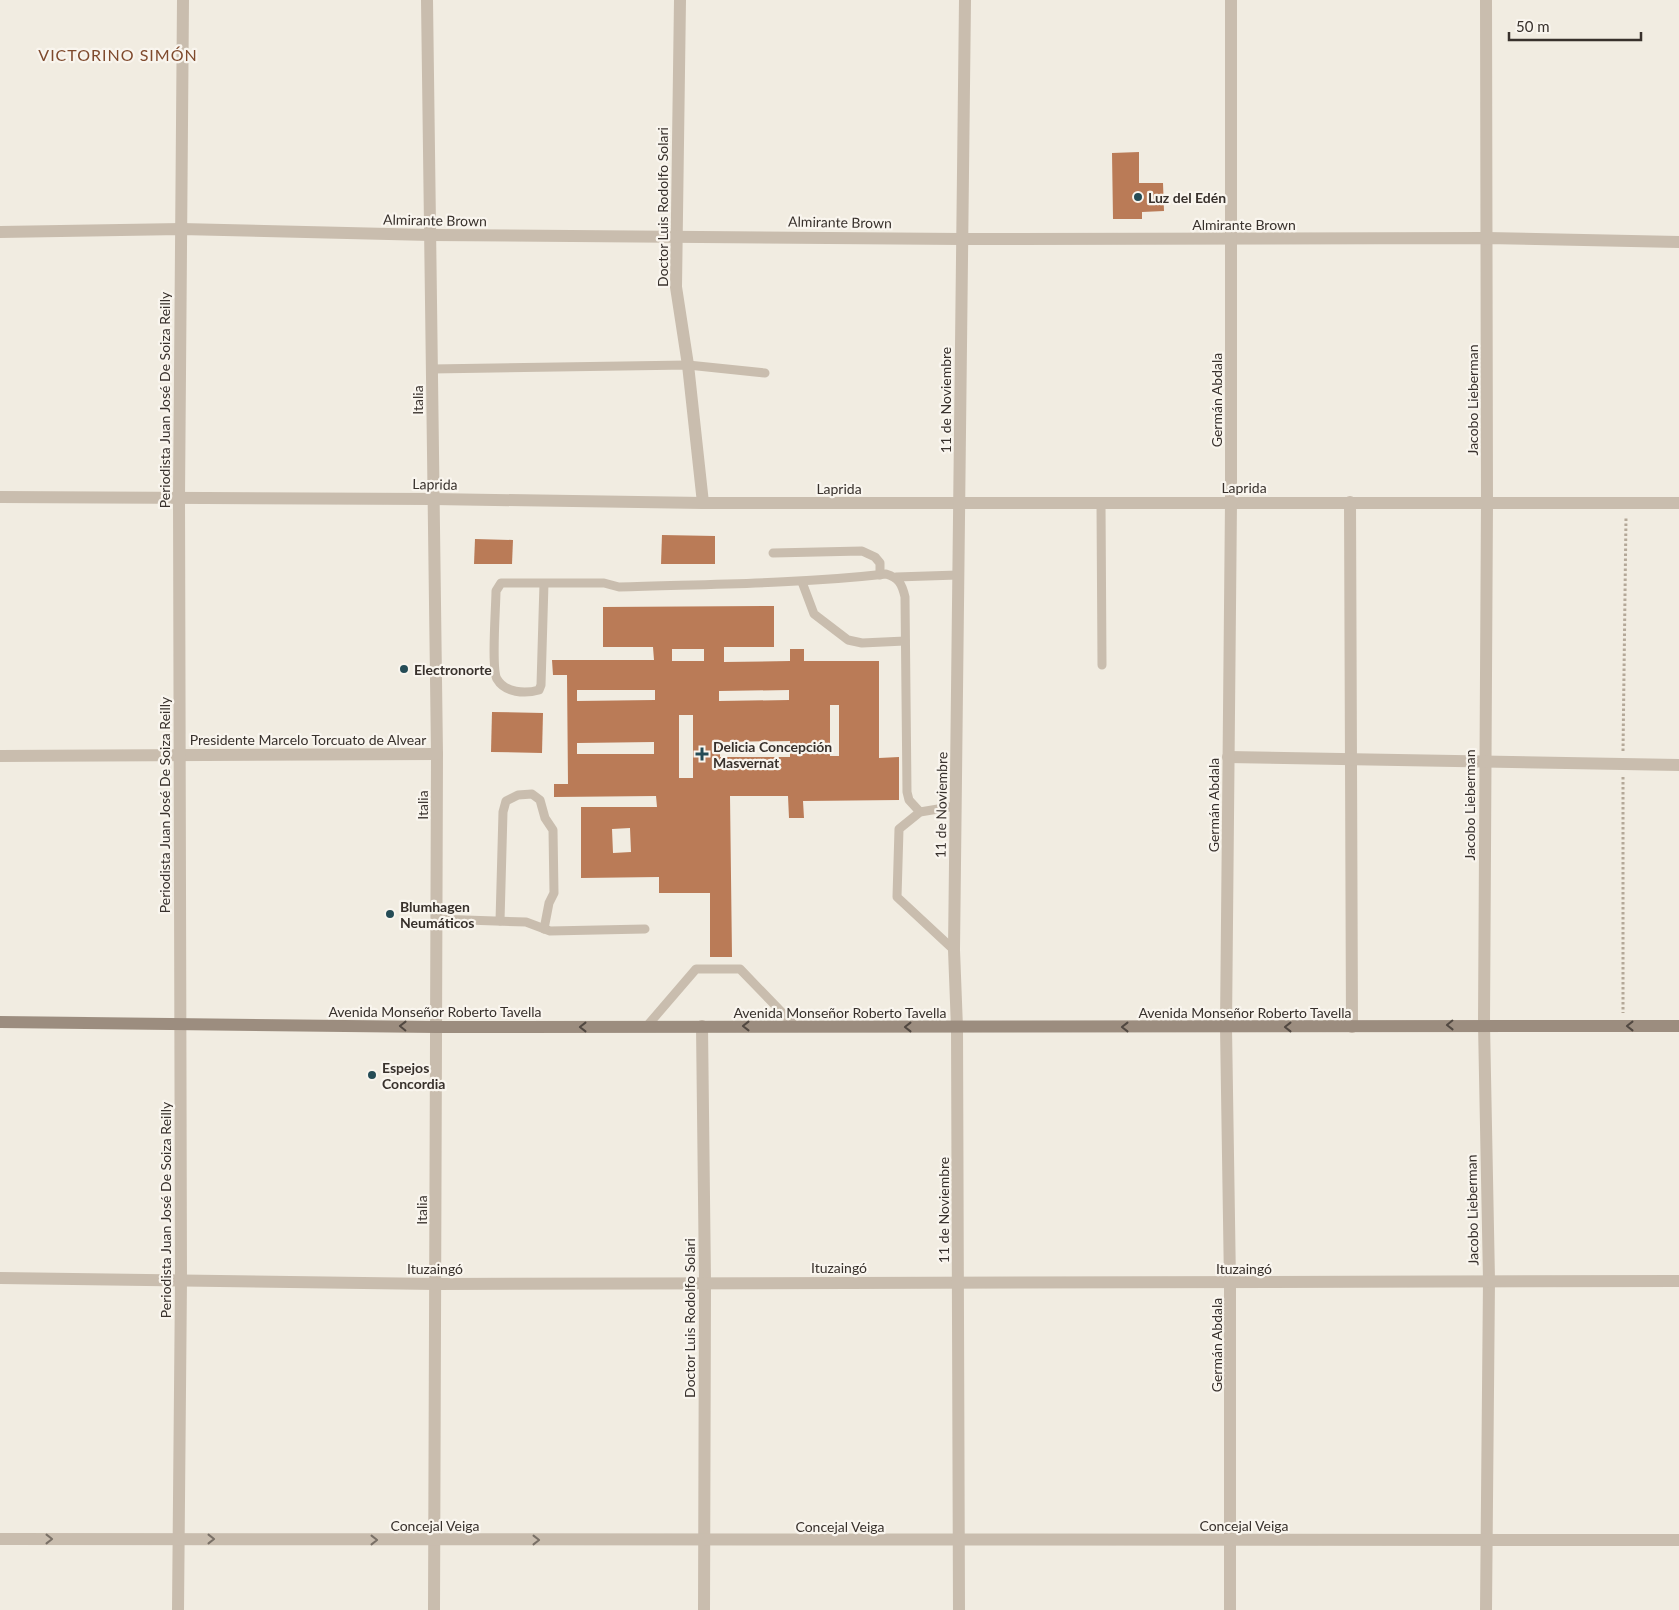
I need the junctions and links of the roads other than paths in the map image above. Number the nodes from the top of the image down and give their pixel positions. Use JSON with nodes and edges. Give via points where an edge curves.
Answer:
{"nodes":[{"id":1,"x":183,"y":0,"type":"edge"},
{"id":2,"x":427,"y":0,"type":"edge"},
{"id":3,"x":680,"y":0,"type":"edge"},
{"id":4,"x":965,"y":0,"type":"edge"},
{"id":5,"x":1231,"y":0,"type":"edge"},
{"id":6,"x":1486,"y":0,"type":"edge"},
{"id":7,"x":180,"y":229,"type":"junction"},
{"id":8,"x":0,"y":232,"type":"edge"},
{"id":9,"x":430,"y":236,"type":"junction"},
{"id":10,"x":676,"y":236,"type":"junction"},
{"id":11,"x":1486,"y":238,"type":"junction"},
{"id":12,"x":961,"y":239,"type":"junction"},
{"id":13,"x":1230,"y":239,"type":"junction"},
{"id":14,"x":1679,"y":242,"type":"edge"},
{"id":15,"x":688,"y":365,"type":"junction"},
{"id":16,"x":432,"y":370,"type":"junction"},
{"id":17,"x":765,"y":373,"type":"dead end"},
{"id":18,"x":0,"y":497,"type":"edge"},
{"id":19,"x":179,"y":498,"type":"junction"},
{"id":20,"x":432,"y":499,"type":"junction"},
{"id":21,"x":1231,"y":502,"type":"junction"},
{"id":22,"x":1350,"y":502,"type":"junction"},
{"id":23,"x":1487,"y":502,"type":"junction"},
{"id":24,"x":1679,"y":502,"type":"edge"},
{"id":25,"x":703,"y":503,"type":"junction"},
{"id":26,"x":959,"y":503,"type":"junction"},
{"id":27,"x":1101,"y":503,"type":"junction"},
{"id":28,"x":772,"y":553,"type":"dead end"},
{"id":29,"x":880,"y":575,"type":"junction"},
{"id":30,"x":958,"y":575,"type":"junction"},
{"id":31,"x":896,"y":577,"type":"junction"},
{"id":32,"x":802,"y":582,"type":"junction"},
{"id":33,"x":544,"y":583,"type":"junction"},
{"id":34,"x":905,"y":641,"type":"junction"},
{"id":35,"x":1102,"y":665,"type":"dead end"},
{"id":36,"x":179,"y":754,"type":"junction"},
{"id":37,"x":437,"y":754,"type":"junction"},
{"id":38,"x":0,"y":756,"type":"edge"},
{"id":39,"x":1228,"y":757,"type":"junction"},
{"id":40,"x":1352,"y":759,"type":"junction"},
{"id":41,"x":1484,"y":761,"type":"junction"},
{"id":42,"x":1679,"y":765,"type":"edge"},
{"id":43,"x":956,"y":806,"type":"junction"},
{"id":44,"x":920,"y":812,"type":"junction"},
{"id":45,"x":436,"y":919,"type":"junction"},
{"id":46,"x":500,"y":920,"type":"junction"},
{"id":47,"x":544,"y":929,"type":"junction"},
{"id":48,"x":645,"y":929,"type":"dead end"},
{"id":49,"x":954,"y":950,"type":"junction"},
{"id":50,"x":0,"y":1022,"type":"edge"},
{"id":51,"x":180,"y":1023,"type":"junction"},
{"id":52,"x":1484,"y":1024,"type":"junction"},
{"id":53,"x":647,"y":1026,"type":"junction"},
{"id":54,"x":702,"y":1026,"type":"junction"},
{"id":55,"x":1679,"y":1026,"type":"edge"},
{"id":56,"x":436,"y":1027,"type":"junction"},
{"id":57,"x":796,"y":1027,"type":"junction"},
{"id":58,"x":1226,"y":1027,"type":"junction"},
{"id":59,"x":1352,"y":1027,"type":"junction"},
{"id":60,"x":957,"y":1028,"type":"junction"},
{"id":61,"x":0,"y":1278,"type":"edge"},
{"id":62,"x":181,"y":1280,"type":"junction"},
{"id":63,"x":1489,"y":1280,"type":"junction"},
{"id":64,"x":958,"y":1281,"type":"junction"},
{"id":65,"x":1679,"y":1281,"type":"edge"},
{"id":66,"x":705,"y":1283,"type":"junction"},
{"id":67,"x":1230,"y":1283,"type":"junction"},
{"id":68,"x":436,"y":1284,"type":"junction"},
{"id":69,"x":0,"y":1539,"type":"edge"},
{"id":70,"x":178,"y":1539,"type":"junction"},
{"id":71,"x":434,"y":1540,"type":"junction"},
{"id":72,"x":704,"y":1540,"type":"junction"},
{"id":73,"x":1231,"y":1540,"type":"junction"},
{"id":74,"x":1486,"y":1540,"type":"junction"},
{"id":75,"x":1679,"y":1540,"type":"edge"},
{"id":76,"x":960,"y":1541,"type":"junction"},
{"id":77,"x":178,"y":1610,"type":"edge"},
{"id":78,"x":434,"y":1610,"type":"edge"},
{"id":79,"x":704,"y":1610,"type":"edge"},
{"id":80,"x":959,"y":1610,"type":"edge"},
{"id":81,"x":1230,"y":1610,"type":"edge"},
{"id":82,"x":1486,"y":1610,"type":"edge"}],
"edges":[{"from":1,"to":7,"type":"street","name":"Periodista Juan José De Soiza Reilly"},
{"from":2,"to":9,"type":"street","name":"Italia"},
{"from":3,"to":10,"type":"street","name":"Doctor Luis Rodolfo Solari"},
{"from":4,"to":12,"type":"street","name":"11 de Noviembre"},
{"from":5,"to":13,"type":"street","name":"Germán Abdala"},
{"from":6,"to":11,"type":"street","name":"Jacobo Lieberman"},
{"from":7,"to":8,"type":"street","name":"Almirante Brown"},
{"from":7,"to":9,"type":"street","name":"Almirante Brown"},
{"from":7,"to":19,"type":"street","name":"Periodista Juan José De Soiza Reilly"},
{"from":9,"to":10,"type":"street","name":"Almirante Brown"},
{"from":9,"to":16,"type":"street","name":"Italia"},
{"from":10,"to":12,"type":"street","name":"Almirante Brown"},
{"from":10,"to":15,"type":"street","name":"Doctor Luis Rodolfo Solari","via":[[676,287]]},
{"from":11,"to":13,"type":"street","name":"Almirante Brown"},
{"from":11,"to":14,"type":"street","name":"Almirante Brown"},
{"from":11,"to":23,"type":"street","name":"Jacobo Lieberman"},
{"from":12,"to":13,"type":"street","name":"Almirante Brown"},
{"from":12,"to":26,"type":"street","name":"11 de Noviembre"},
{"from":13,"to":21,"type":"street","name":"Germán Abdala"},
{"from":15,"to":16,"type":"lane"},
{"from":15,"to":17,"type":"lane"},
{"from":15,"to":25,"type":"street","name":"Doctor Luis Rodolfo Solari"},
{"from":16,"to":20,"type":"street","name":"Italia"},
{"from":18,"to":19,"type":"street","name":"Laprida"},
{"from":19,"to":20,"type":"street","name":"Laprida"},
{"from":19,"to":36,"type":"street","name":"Periodista Juan José De Soiza Reilly"},
{"from":20,"to":25,"type":"street","name":"Laprida"},
{"from":20,"to":37,"type":"street","name":"Italia"},
{"from":21,"to":22,"type":"street","name":"Laprida"},
{"from":21,"to":27,"type":"street","name":"Laprida"},
{"from":21,"to":39,"type":"street","name":"Germán Abdala"},
{"from":22,"to":23,"type":"street","name":"Laprida"},
{"from":22,"to":40,"type":"street"},
{"from":23,"to":24,"type":"street","name":"Laprida"},
{"from":23,"to":41,"type":"street","name":"Jacobo Lieberman"},
{"from":25,"to":26,"type":"street","name":"Laprida"},
{"from":26,"to":27,"type":"street","name":"Laprida"},
{"from":26,"to":30,"type":"street","name":"11 de Noviembre"},
{"from":27,"to":35,"type":"lane"},
{"from":28,"to":29,"type":"lane","via":[[862,551],[876,557],[880,563]]},
{"from":29,"to":31,"type":"lane"},
{"from":29,"to":32,"type":"lane"},
{"from":30,"to":31,"type":"lane"},
{"from":30,"to":43,"type":"street","name":"11 de Noviembre"},
{"from":31,"to":34,"type":"lane","via":[[905,596]]},
{"from":32,"to":33,"type":"lane","via":[[619,587],[604,583]]},
{"from":32,"to":34,"type":"lane","via":[[814,614],[848,640],[862,643]]},
{"from":33,"to":33,"type":"lane","via":[[501,582],[496,590],[495,673],[504,688],[511,691],[534,691],[541,685]]},
{"from":34,"to":44,"type":"lane","via":[[908,792],[909,800]]},
{"from":36,"to":37,"type":"street","name":"Presidente Marcelo Torcuato de Alvear"},
{"from":36,"to":38,"type":"street","name":"Presidente Marcelo Torcuato de Alvear"},
{"from":36,"to":51,"type":"street","name":"Periodista Juan José De Soiza Reilly"},
{"from":37,"to":45,"type":"street","name":"Italia"},
{"from":39,"to":40,"type":"street"},
{"from":39,"to":58,"type":"street","name":"Germán Abdala"},
{"from":40,"to":41,"type":"street"},
{"from":40,"to":59,"type":"street"},
{"from":41,"to":42,"type":"street"},
{"from":41,"to":52,"type":"street","name":"Jacobo Lieberman"},
{"from":43,"to":44,"type":"lane"},
{"from":43,"to":49,"type":"street","name":"11 de Noviembre"},
{"from":44,"to":49,"type":"lane","via":[[899,829],[897,897]]},
{"from":45,"to":46,"type":"lane"},
{"from":45,"to":56,"type":"street","name":"Italia"},
{"from":46,"to":47,"type":"lane","via":[[526,922]]},
{"from":46,"to":47,"type":"lane","via":[[503,812],[506,801],[518,795],[532,794],[540,800],[553,830],[554,893]]},
{"from":47,"to":48,"type":"lane"},
{"from":49,"to":60,"type":"street","name":"11 de Noviembre"},
{"from":50,"to":51,"type":"main road","name":"Avenida Monseñor Roberto Tavella"},
{"from":56,"to":51,"type":"main road","name":"Avenida Monseñor Roberto Tavella","one_way":true},
{"from":51,"to":62,"type":"street","name":"Periodista Juan José De Soiza Reilly"},
{"from":55,"to":52,"type":"main road","name":"Avenida Monseñor Roberto Tavella","one_way":true},
{"from":52,"to":59,"type":"main road","name":"Avenida Monseñor Roberto Tavella","one_way":true},
{"from":52,"to":63,"type":"street","name":"Jacobo Lieberman"},
{"from":53,"to":54,"type":"main road","name":"Avenida Monseñor Roberto Tavella"},
{"from":53,"to":56,"type":"main road","name":"Avenida Monseñor Roberto Tavella","one_way":true},
{"from":53,"to":57,"type":"lane","via":[[696,970],[740,970]]},
{"from":57,"to":54,"type":"main road","name":"Avenida Monseñor Roberto Tavella","one_way":true},
{"from":54,"to":66,"type":"street","name":"Doctor Luis Rodolfo Solari"},
{"from":56,"to":68,"type":"street","name":"Italia"},
{"from":60,"to":57,"type":"main road","name":"Avenida Monseñor Roberto Tavella","one_way":true},
{"from":59,"to":58,"type":"main road","name":"Avenida Monseñor Roberto Tavella","one_way":true},
{"from":58,"to":60,"type":"main road","name":"Avenida Monseñor Roberto Tavella","one_way":true},
{"from":58,"to":67,"type":"street","name":"Germán Abdala"},
{"from":60,"to":64,"type":"street","name":"11 de Noviembre"},
{"from":61,"to":62,"type":"street","name":"Ituzaingó"},
{"from":62,"to":68,"type":"street","name":"Ituzaingó"},
{"from":62,"to":70,"type":"street","name":"Periodista Juan José De Soiza Reilly"},
{"from":63,"to":65,"type":"street","name":"Ituzaingó"},
{"from":63,"to":67,"type":"street","name":"Ituzaingó"},
{"from":63,"to":74,"type":"street","name":"Jacobo Lieberman"},
{"from":64,"to":66,"type":"street","name":"Ituzaingó"},
{"from":64,"to":67,"type":"street","name":"Ituzaingó"},
{"from":64,"to":76,"type":"street","name":"11 de Noviembre"},
{"from":66,"to":68,"type":"street","name":"Ituzaingó"},
{"from":66,"to":72,"type":"street","name":"Doctor Luis Rodolfo Solari"},
{"from":67,"to":73,"type":"street","name":"Germán Abdala"},
{"from":68,"to":71,"type":"street","name":"Italia"},
{"from":69,"to":70,"type":"street","name":"Concejal Veiga","one_way":true},
{"from":70,"to":71,"type":"street","name":"Concejal Veiga","one_way":true},
{"from":70,"to":77,"type":"street","name":"Periodista Juan José De Soiza Reilly"},
{"from":71,"to":72,"type":"street","name":"Concejal Veiga","one_way":true},
{"from":71,"to":78,"type":"street","name":"Italia"},
{"from":72,"to":76,"type":"street","name":"Concejal Veiga"},
{"from":72,"to":79,"type":"street","name":"Doctor Luis Rodolfo Solari"},
{"from":73,"to":74,"type":"street","name":"Concejal Veiga"},
{"from":73,"to":76,"type":"street","name":"Concejal Veiga"},
{"from":73,"to":81,"type":"street","name":"Germán Abdala"},
{"from":74,"to":75,"type":"street","name":"Concejal Veiga"},
{"from":74,"to":82,"type":"street","name":"Jacobo Lieberman"},
{"from":76,"to":80,"type":"street","name":"11 de Noviembre"}]}
